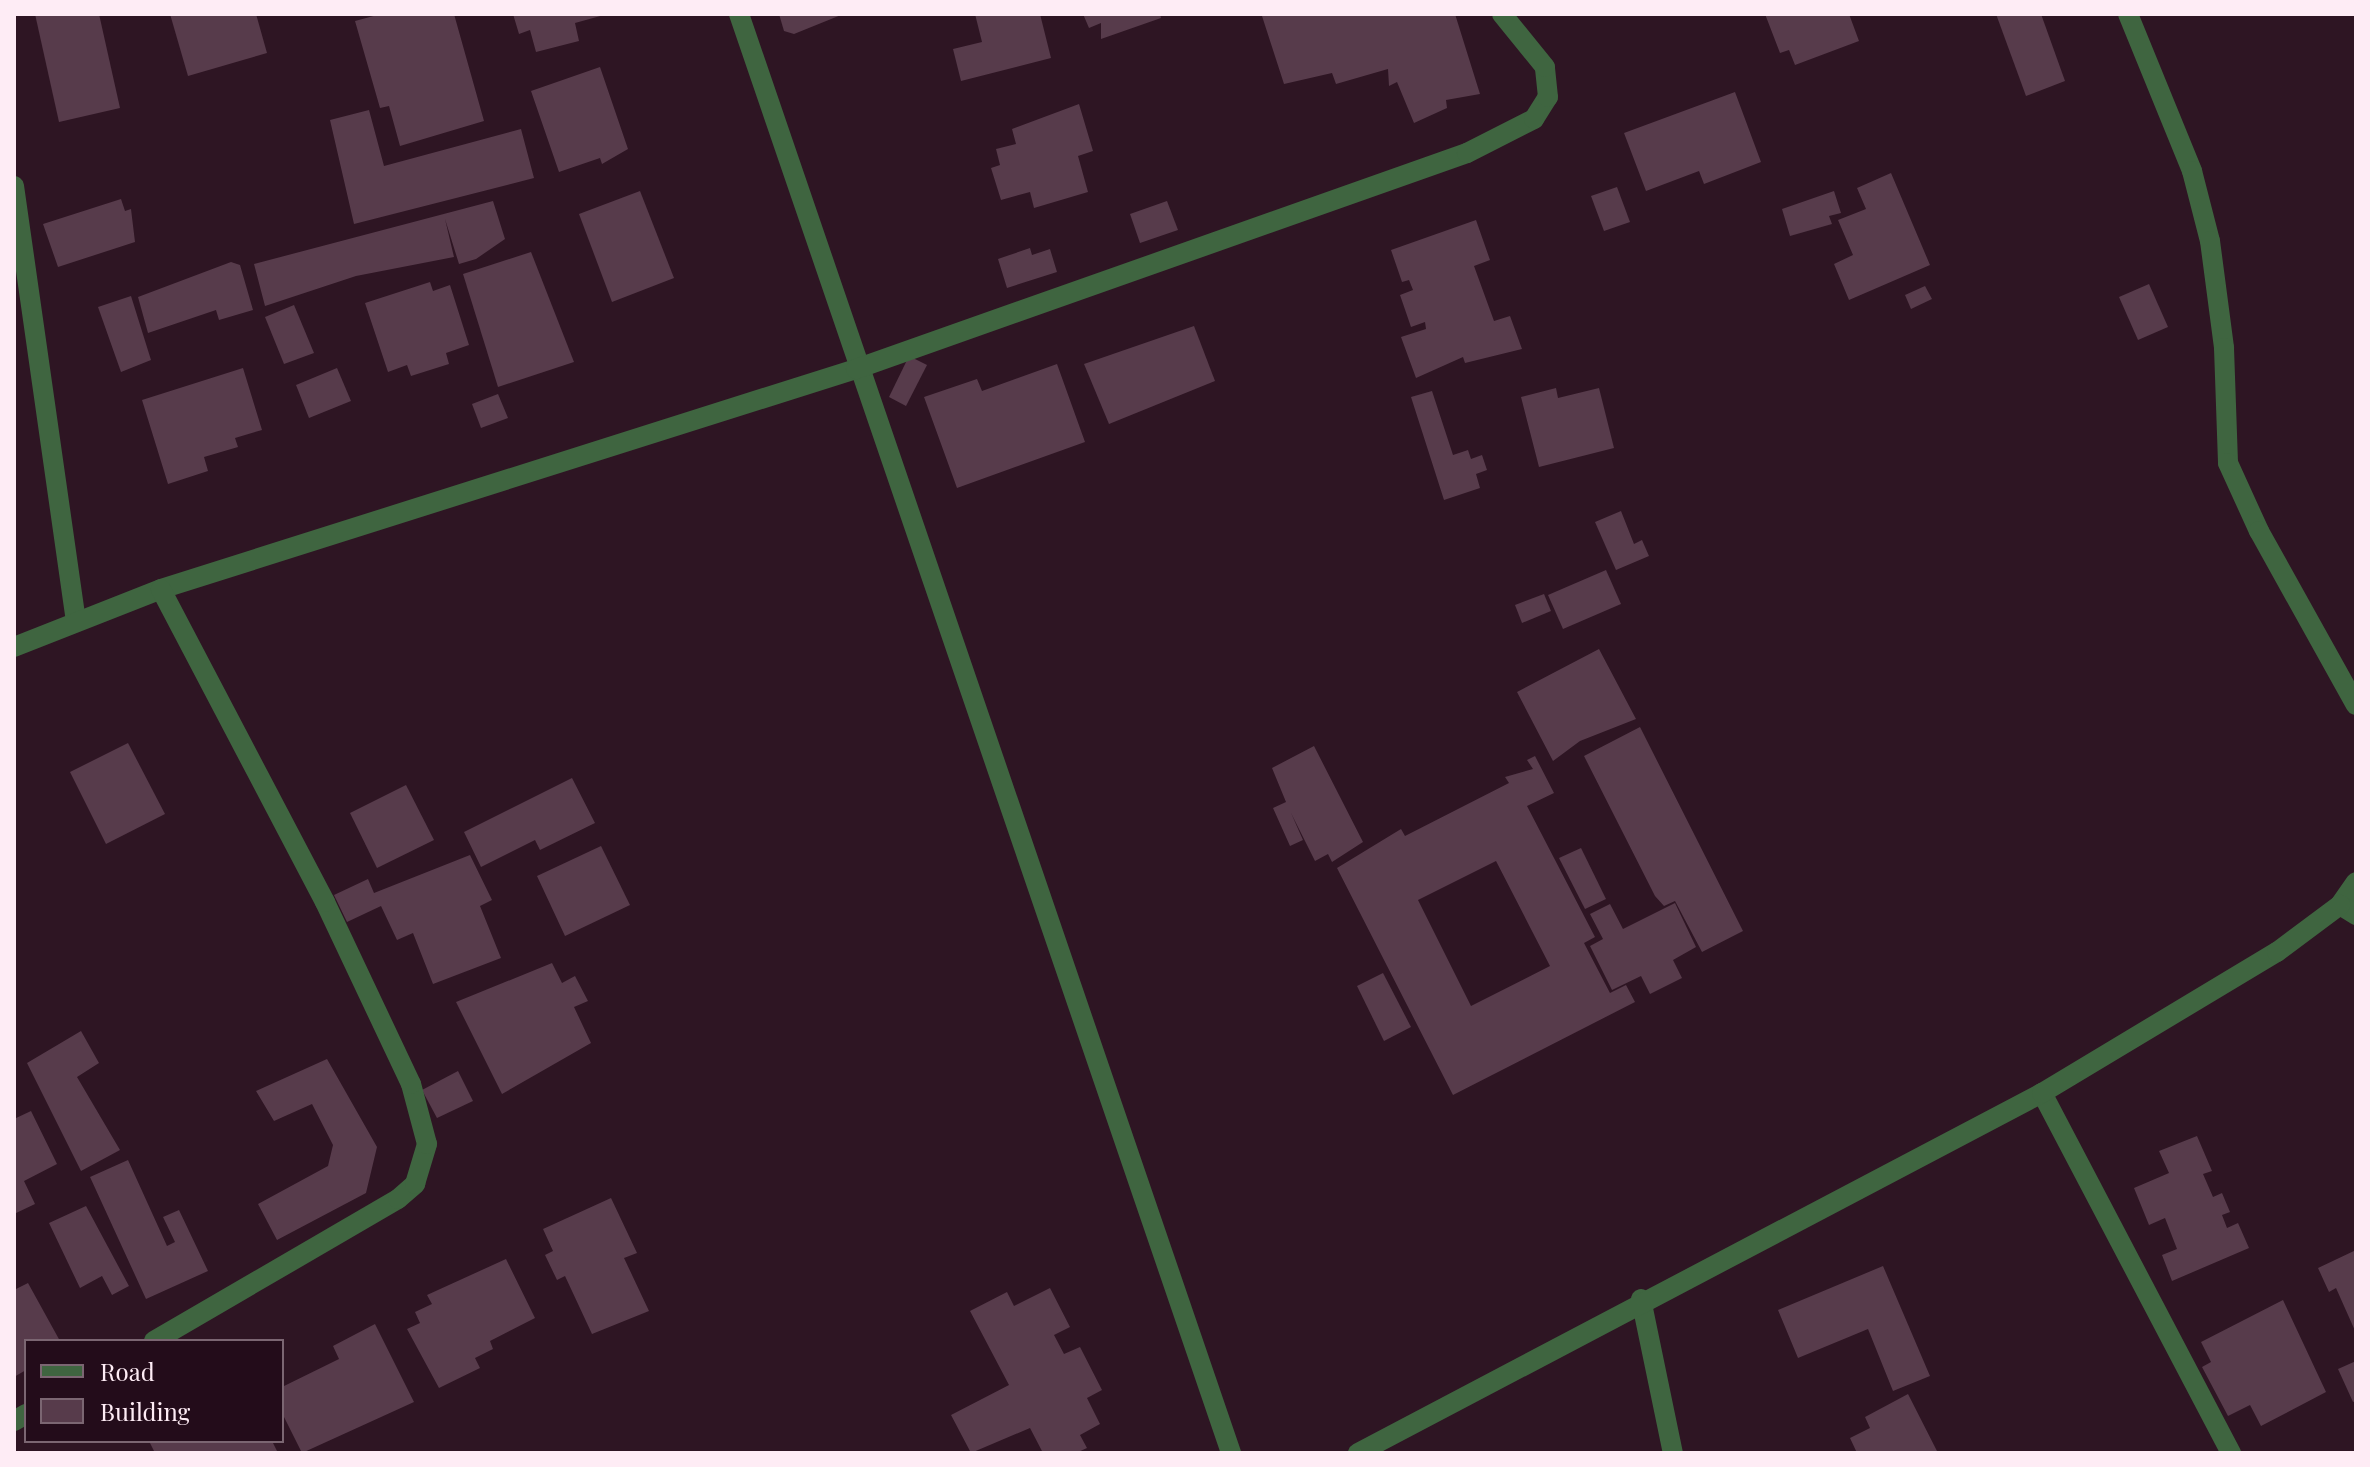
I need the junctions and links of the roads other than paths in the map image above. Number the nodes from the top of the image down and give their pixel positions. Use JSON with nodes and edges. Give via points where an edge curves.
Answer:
{"nodes":[{"id":1,"x":739,"y":14,"type":"edge"},
{"id":2,"x":1502,"y":14,"type":"edge"},
{"id":3,"x":2128,"y":14,"type":"edge"},
{"id":4,"x":14,"y":186,"type":"edge"},
{"id":5,"x":856,"y":369,"type":"junction"},
{"id":6,"x":161,"y":589,"type":"junction"},
{"id":7,"x":76,"y":620,"type":"junction"},
{"id":8,"x":14,"y":647,"type":"edge"},
{"id":9,"x":2356,"y":705,"type":"edge"},
{"id":10,"x":2356,"y":882,"type":"edge"},
{"id":11,"x":2348,"y":910,"type":"edge"},
{"id":12,"x":2042,"y":1093,"type":"junction"},
{"id":13,"x":1641,"y":1299,"type":"junction"},
{"id":14,"x":157,"y":1339,"type":"edge"},
{"id":15,"x":1231,"y":1453,"type":"edge"},
{"id":16,"x":1358,"y":1453,"type":"edge"},
{"id":17,"x":1673,"y":1453,"type":"edge"},
{"id":18,"x":2231,"y":1453,"type":"edge"}],
"edges":[{"from":1,"to":5,"type":"street","via":[[782,126]]},
{"from":2,"to":5,"type":"street","via":[[1545,67],[1546,103],[1519,129],[1467,153]]},
{"from":3,"to":9,"type":"street","via":[[2192,171],[2210,241],[2224,348],[2228,463],[2259,531]]},
{"from":4,"to":7,"type":"street"},
{"from":5,"to":6,"type":"street"},
{"from":5,"to":15,"type":"street"},
{"from":6,"to":7,"type":"street"},
{"from":6,"to":14,"type":"street","via":[[332,916],[411,1084],[427,1144],[415,1184],[398,1199]]},
{"from":7,"to":8,"type":"street"},
{"from":10,"to":11,"type":"street"},
{"from":11,"to":12,"type":"street"},
{"from":12,"to":13,"type":"street"},
{"from":12,"to":18,"type":"street"},
{"from":13,"to":16,"type":"street"},
{"from":13,"to":17,"type":"street"}]}
